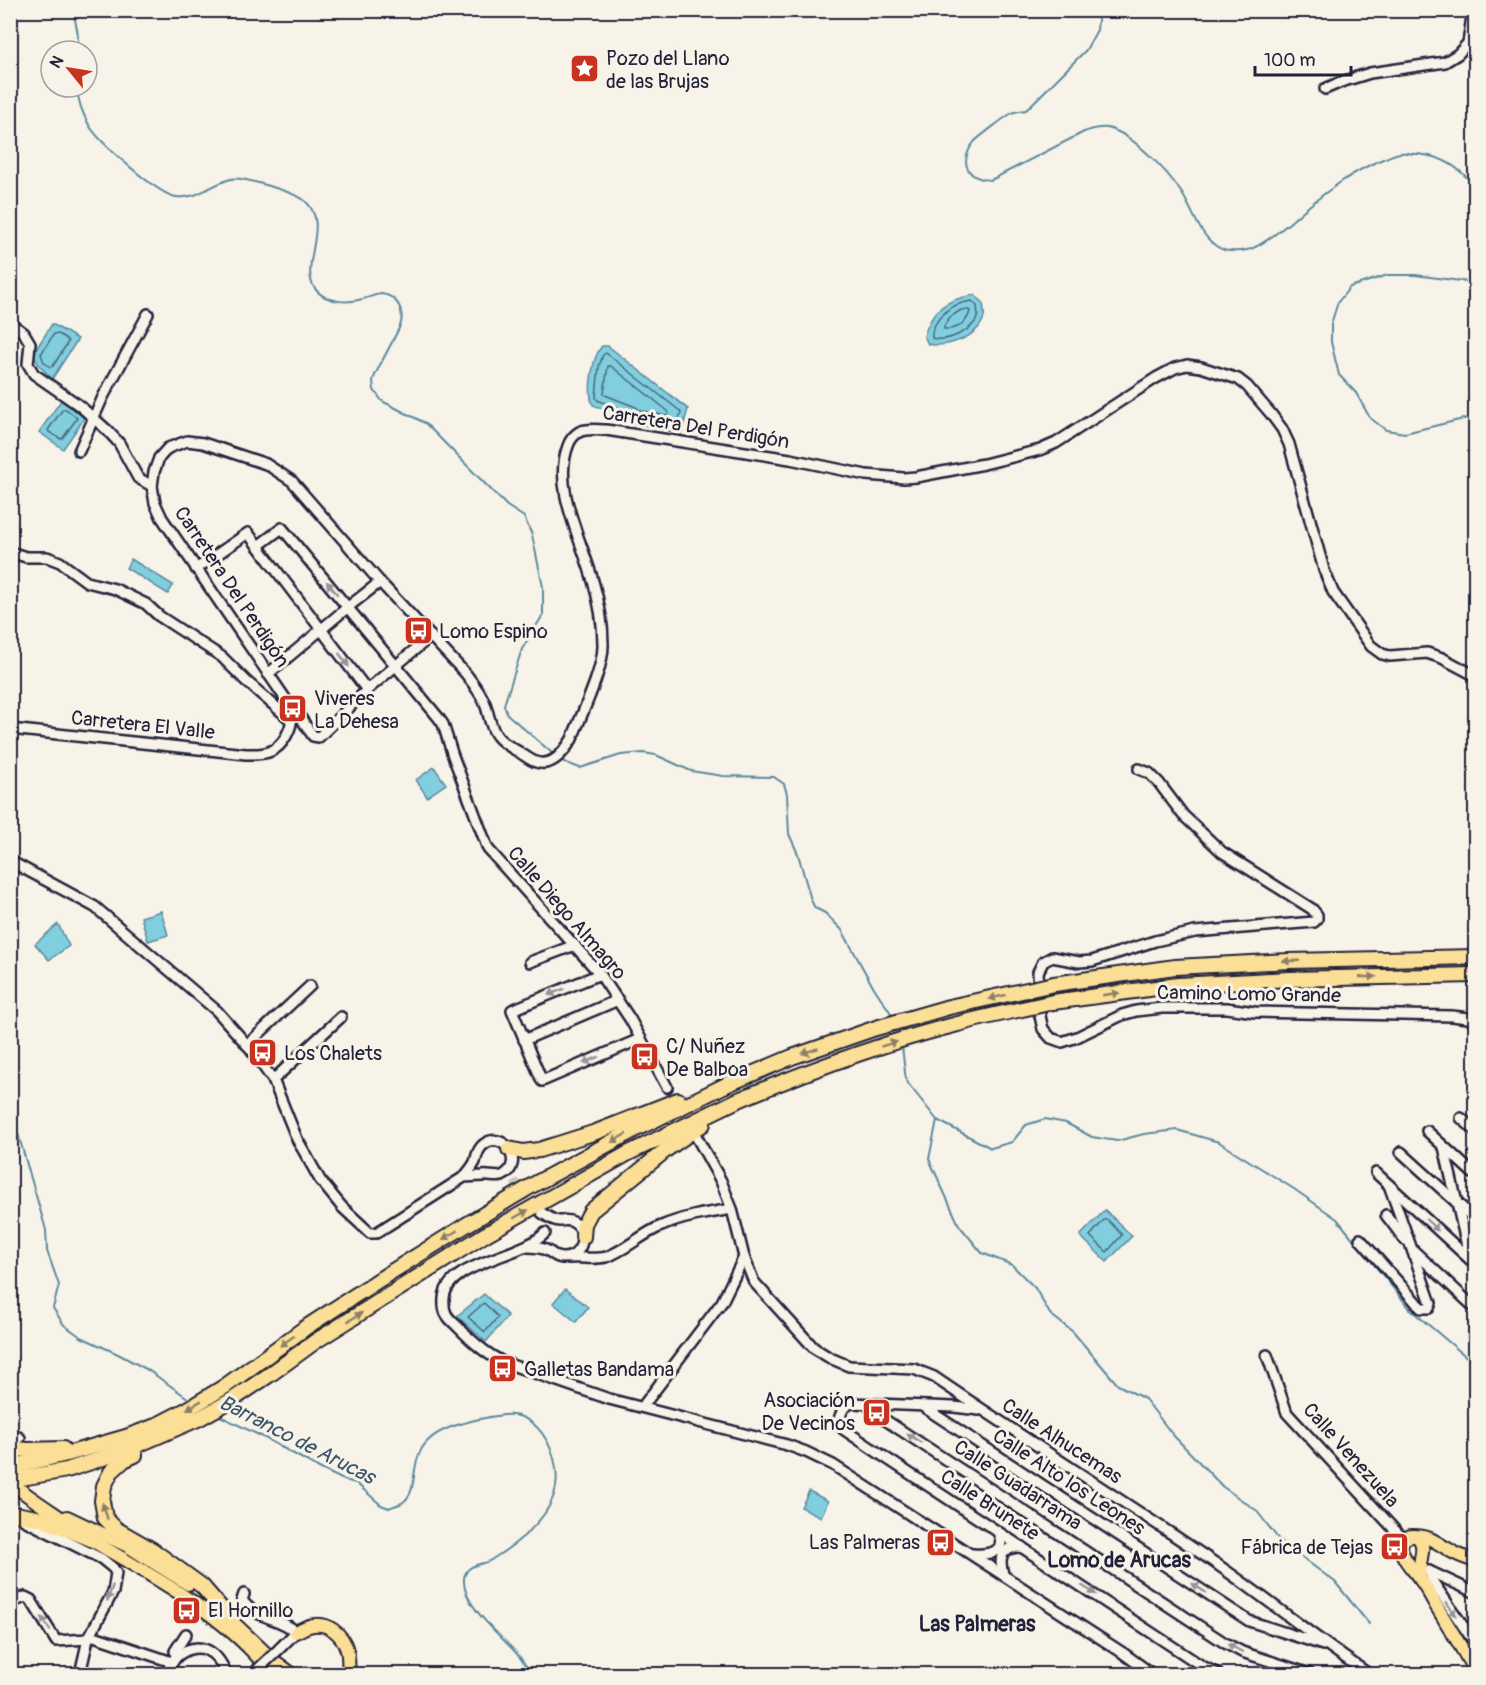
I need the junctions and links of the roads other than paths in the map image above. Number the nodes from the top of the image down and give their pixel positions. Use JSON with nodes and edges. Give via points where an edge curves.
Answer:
{"nodes":[{"id":1,"x":1473,"y":10,"type":"edge"},
{"id":2,"x":1325,"y":89,"type":"dead end"},
{"id":3,"x":148,"y":314,"type":"dead end"},
{"id":4,"x":10,"y":323,"type":"edge"},
{"id":5,"x":94,"y":418,"type":"junction"},
{"id":6,"x":79,"y":451,"type":"dead end"},
{"id":7,"x":152,"y":486,"type":"junction"},
{"id":8,"x":258,"y":546,"type":"junction"},
{"id":9,"x":10,"y":552,"type":"edge"},
{"id":10,"x":196,"y":569,"type":"junction"},
{"id":11,"x":380,"y":582,"type":"junction"},
{"id":12,"x":348,"y":607,"type":"junction"},
{"id":13,"x":321,"y":629,"type":"junction"},
{"id":14,"x":431,"y":636,"type":"junction"},
{"id":15,"x":395,"y":666,"type":"junction"},
{"id":16,"x":268,"y":674,"type":"junction"},
{"id":17,"x":1476,"y":676,"type":"edge"},
{"id":18,"x":367,"y":690,"type":"junction"},
{"id":19,"x":291,"y":717,"type":"junction"},
{"id":20,"x":10,"y":729,"type":"edge"},
{"id":21,"x":1139,"y":769,"type":"dead end"},
{"id":22,"x":10,"y":861,"type":"edge"},
{"id":23,"x":574,"y":945,"type":"junction"},
{"id":24,"x":1476,"y":957,"type":"edge"},
{"id":25,"x":530,"y":962,"type":"dead end"},
{"id":26,"x":600,"y":974,"type":"junction"},
{"id":27,"x":1476,"y":975,"type":"edge"},
{"id":28,"x":310,"y":986,"type":"dead end"},
{"id":29,"x":618,"y":1000,"type":"junction"},
{"id":30,"x":340,"y":1017,"type":"dead end"},
{"id":31,"x":1476,"y":1023,"type":"edge"},
{"id":32,"x":640,"y":1039,"type":"junction"},
{"id":33,"x":524,"y":1040,"type":"junction"},
{"id":34,"x":247,"y":1045,"type":"junction"},
{"id":35,"x":273,"y":1080,"type":"junction"},
{"id":36,"x":728,"y":1082,"type":"junction"},
{"id":37,"x":667,"y":1087,"type":"tunnel mouth"},
{"id":38,"x":739,"y":1102,"type":"junction"},
{"id":39,"x":1461,"y":1118,"type":"dead end"},
{"id":40,"x":1427,"y":1131,"type":"dead end"},
{"id":41,"x":1476,"y":1131,"type":"edge"},
{"id":42,"x":696,"y":1136,"type":"tunnel mouth"},
{"id":43,"x":1444,"y":1147,"type":"junction"},
{"id":44,"x":509,"y":1149,"type":"junction"},
{"id":45,"x":1401,"y":1152,"type":"dead end"},
{"id":46,"x":476,"y":1159,"type":"junction"},
{"id":47,"x":506,"y":1173,"type":"junction"},
{"id":48,"x":1376,"y":1173,"type":"dead end"},
{"id":49,"x":487,"y":1175,"type":"junction"},
{"id":50,"x":1476,"y":1176,"type":"edge"},
{"id":51,"x":464,"y":1178,"type":"junction"},
{"id":52,"x":514,"y":1180,"type":"tunnel mouth"},
{"id":53,"x":1389,"y":1185,"type":"junction"},
{"id":54,"x":727,"y":1196,"type":"junction"},
{"id":55,"x":1456,"y":1202,"type":"junction"},
{"id":56,"x":732,"y":1209,"type":"junction"},
{"id":57,"x":718,"y":1212,"type":"junction"},
{"id":58,"x":1386,"y":1215,"type":"dead end"},
{"id":59,"x":1476,"y":1220,"type":"edge"},
{"id":60,"x":557,"y":1221,"type":"junction"},
{"id":61,"x":735,"y":1223,"type":"junction"},
{"id":62,"x":546,"y":1232,"type":"junction"},
{"id":63,"x":583,"y":1239,"type":"junction"},
{"id":64,"x":1360,"y":1239,"type":"dead end"},
{"id":65,"x":525,"y":1247,"type":"junction"},
{"id":66,"x":1411,"y":1248,"type":"junction"},
{"id":67,"x":548,"y":1250,"type":"junction"},
{"id":68,"x":744,"y":1257,"type":"junction"},
{"id":69,"x":569,"y":1258,"type":"junction"},
{"id":70,"x":598,"y":1258,"type":"junction"},
{"id":71,"x":1473,"y":1262,"type":"edge"},
{"id":72,"x":1476,"y":1309,"type":"edge"},
{"id":73,"x":1268,"y":1355,"type":"dead end"},
{"id":74,"x":868,"y":1404,"type":"junction"},
{"id":75,"x":643,"y":1406,"type":"junction"},
{"id":76,"x":920,"y":1406,"type":"junction"},
{"id":77,"x":984,"y":1411,"type":"junction"},
{"id":78,"x":10,"y":1432,"type":"edge"},
{"id":79,"x":15,"y":1443,"type":"edge"},
{"id":80,"x":89,"y":1448,"type":"junction"},
{"id":81,"x":141,"y":1449,"type":"junction"},
{"id":82,"x":10,"y":1467,"type":"edge"},
{"id":83,"x":10,"y":1481,"type":"edge"},
{"id":84,"x":47,"y":1508,"type":"junction"},
{"id":85,"x":10,"y":1514,"type":"edge"},
{"id":86,"x":998,"y":1532,"type":"junction"},
{"id":87,"x":1418,"y":1537,"type":"junction"},
{"id":88,"x":91,"y":1539,"type":"junction"},
{"id":89,"x":1404,"y":1540,"type":"junction"},
{"id":90,"x":1022,"y":1547,"type":"junction"},
{"id":91,"x":1446,"y":1549,"type":"junction"},
{"id":92,"x":1422,"y":1552,"type":"junction"},
{"id":93,"x":971,"y":1554,"type":"junction"},
{"id":94,"x":1404,"y":1555,"type":"junction"},
{"id":95,"x":1476,"y":1561,"type":"edge"},
{"id":96,"x":1003,"y":1574,"type":"junction"},
{"id":97,"x":1424,"y":1574,"type":"junction"},
{"id":98,"x":1476,"y":1593,"type":"edge"},
{"id":99,"x":244,"y":1594,"type":"dead end"},
{"id":100,"x":10,"y":1603,"type":"edge"},
{"id":101,"x":227,"y":1616,"type":"junction"},
{"id":102,"x":286,"y":1624,"type":"junction"},
{"id":103,"x":308,"y":1626,"type":"junction"},
{"id":104,"x":296,"y":1632,"type":"junction"},
{"id":105,"x":186,"y":1634,"type":"dead end"},
{"id":106,"x":89,"y":1637,"type":"junction"},
{"id":107,"x":1476,"y":1645,"type":"edge"},
{"id":108,"x":1328,"y":1647,"type":"junction"},
{"id":109,"x":276,"y":1654,"type":"junction"},
{"id":110,"x":174,"y":1660,"type":"junction"},
{"id":111,"x":348,"y":1661,"type":"junction"},
{"id":112,"x":254,"y":1673,"type":"edge"},
{"id":113,"x":80,"y":1674,"type":"edge"},
{"id":114,"x":165,"y":1674,"type":"edge"},
{"id":115,"x":226,"y":1674,"type":"edge"},
{"id":116,"x":231,"y":1674,"type":"edge"},
{"id":117,"x":237,"y":1674,"type":"edge"},
{"id":118,"x":273,"y":1674,"type":"edge"},
{"id":119,"x":284,"y":1674,"type":"edge"},
{"id":120,"x":292,"y":1674,"type":"edge"},
{"id":121,"x":341,"y":1674,"type":"edge"},
{"id":122,"x":349,"y":1674,"type":"edge"},
{"id":123,"x":1152,"y":1674,"type":"edge"},
{"id":124,"x":1218,"y":1674,"type":"edge"},
{"id":125,"x":1310,"y":1674,"type":"edge"},
{"id":126,"x":1369,"y":1674,"type":"edge"},
{"id":127,"x":1475,"y":1674,"type":"edge"}],
"edges":[{"from":1,"to":2,"type":"street","via":[[1468,43],[1445,62],[1370,73]]},
{"from":3,"to":5,"type":"street"},
{"from":4,"to":5,"type":"street","via":[[30,343],[28,364],[34,374]]},
{"from":5,"to":6,"type":"street"},
{"from":5,"to":7,"type":"street","via":[[119,443],[138,478]]},
{"from":7,"to":10,"type":"street","name":"Carretera Del Perdigón","via":[[162,518]]},
{"from":7,"to":11,"type":"street","name":"Carretera Del Perdigón","via":[[159,458],[168,448],[187,441],[266,464],[292,481]]},
{"from":8,"to":10,"type":"street","via":[[248,533]]},
{"from":12,"to":8,"type":"street","name":"Calle Diego Almagro","one_way":true,"via":[[282,528]]},
{"from":8,"to":13,"type":"street"},
{"from":9,"to":19,"type":"street","via":[[47,557],[87,582],[115,588],[146,604],[222,657]]},
{"from":10,"to":16,"type":"street","name":"Carretera Del Perdigón"},
{"from":11,"to":12,"type":"street"},
{"from":11,"to":14,"type":"street","name":"Carretera Del Perdigón"},
{"from":12,"to":13,"type":"street"},
{"from":12,"to":15,"type":"street","name":"Calle Diego Almagro"},
{"from":13,"to":16,"type":"street"},
{"from":13,"to":18,"type":"street","one_way":true},
{"from":14,"to":15,"type":"street"},
{"from":14,"to":17,"type":"street","name":"Carretera Del Perdigón","via":[[476,687],[496,736],[536,762],[547,763],[566,750],[572,739],[601,663],[603,646],[594,583],[563,484],[564,455],[577,433],[606,430],[866,475],[916,477],[984,464],[1056,443],[1156,378],[1187,365],[1238,379],[1282,429],[1333,592],[1371,646],[1390,656],[1427,653]]},
{"from":15,"to":18,"type":"street"},
{"from":15,"to":23,"type":"street","name":"Calle Diego Almagro","via":[[443,724],[488,849]]},
{"from":16,"to":19,"type":"street","name":"Carretera Del Perdigón","via":[[287,701]]},
{"from":18,"to":19,"type":"street","via":[[319,737],[313,736],[300,717]]},
{"from":19,"to":20,"type":"street","name":"Carretera El Valle","via":[[283,742],[262,754]]},
{"from":21,"to":31,"type":"street","name":"Camino Lomo Grande","via":[[1159,783],[1183,816],[1222,852],[1312,909],[1317,919],[1195,932],[1092,961],[1052,957],[1043,962],[1038,972],[1040,1016],[1043,1029],[1051,1038],[1062,1042],[1122,1015],[1162,1008],[1452,1016]]},
{"from":22,"to":34,"type":"street","via":[[95,907],[217,1011]]},
{"from":23,"to":25,"type":"street"},
{"from":23,"to":26,"type":"street","name":"Calle Diego Almagro"},
{"from":24,"to":36,"type":"highway","one_way":true,"bridge":true,"via":[[1175,967],[1054,984],[887,1025]]},
{"from":26,"to":29,"type":"street","name":"Calle Diego Almagro"},
{"from":26,"to":33,"type":"street","one_way":true,"via":[[512,1010]]},
{"from":38,"to":27,"type":"highway","one_way":true,"bridge":true,"via":[[801,1073],[883,1046],[1053,1002],[1178,985]]},
{"from":28,"to":34,"type":"street"},
{"from":29,"to":32,"type":"street","name":"Calle Diego Almagro"},
{"from":29,"to":33,"type":"street"},
{"from":30,"to":35,"type":"street"},
{"from":32,"to":33,"type":"street","one_way":true,"via":[[542,1082]]},
{"from":32,"to":37,"type":"street","name":"Calle Diego Almagro"},
{"from":34,"to":35,"type":"street"},
{"from":35,"to":51,"type":"street","via":[[297,1139],[320,1180],[370,1233],[376,1233]]},
{"from":36,"to":44,"type":"highway","via":[[562,1143],[523,1152]]},
{"from":36,"to":80,"type":"highway","one_way":true,"via":[[533,1185],[305,1328],[188,1410],[153,1427]]},
{"from":38,"to":63,"type":"highway","via":[[689,1132],[591,1211],[584,1224]]},
{"from":81,"to":38,"type":"highway","one_way":true,"via":[[232,1400],[316,1341],[486,1234],[627,1154]]},
{"from":39,"to":41,"type":"street"},
{"from":40,"to":43,"type":"street"},
{"from":42,"to":54,"type":"street","name":"Calle Alhucemas"},
{"from":43,"to":50,"type":"street"},
{"from":43,"to":55,"type":"street"},
{"from":44,"to":46,"type":"street","via":[[500,1142],[489,1141],[480,1148]]},
{"from":44,"to":47,"type":"street","via":[[512,1164]]},
{"from":45,"to":55,"type":"street"},
{"from":46,"to":49,"type":"street","via":[[479,1169]]},
{"from":46,"to":51,"type":"street"},
{"from":47,"to":49,"type":"street"},
{"from":47,"to":52,"type":"street"},
{"from":48,"to":53,"type":"street"},
{"from":49,"to":51,"type":"street"},
{"from":53,"to":66,"type":"street"},
{"from":53,"to":71,"type":"street","one_way":true},
{"from":54,"to":56,"type":"street","name":"Calle Alhucemas"},
{"from":54,"to":57,"type":"street"},
{"from":55,"to":59,"type":"street"},
{"from":55,"to":71,"type":"street"},
{"from":56,"to":57,"type":"street"},
{"from":56,"to":61,"type":"street","name":"Calle Alhucemas"},
{"from":57,"to":61,"type":"street"},
{"from":57,"to":70,"type":"street","via":[[678,1220]]},
{"from":58,"to":66,"type":"street"},
{"from":60,"to":62,"type":"street"},
{"from":60,"to":62,"type":"street","via":[[542,1213]]},
{"from":60,"to":63,"type":"street","via":[[574,1223]]},
{"from":61,"to":68,"type":"street","name":"Calle Alhucemas"},
{"from":62,"to":65,"type":"street"},
{"from":62,"to":67,"type":"street"},
{"from":63,"to":69,"type":"street","via":[[578,1252]]},
{"from":63,"to":70,"type":"street","via":[[585,1248]]},
{"from":64,"to":66,"type":"street","via":[[1421,1308],[1429,1308],[1431,1304]]},
{"from":65,"to":67,"type":"street"},
{"from":65,"to":75,"type":"street","via":[[455,1278],[445,1291],[446,1315],[478,1347],[504,1362],[609,1399]]},
{"from":66,"to":72,"type":"street"},
{"from":67,"to":69,"type":"street","via":[[557,1257]]},
{"from":68,"to":75,"type":"street","via":[[722,1302]]},
{"from":68,"to":77,"type":"street","name":"Calle Alhucemas","via":[[754,1282],[814,1348],[849,1366],[914,1369],[934,1377]]},
{"from":69,"to":70,"type":"street"},
{"from":73,"to":89,"type":"street","name":"Calle Venezuela","via":[[1287,1413]]},
{"from":74,"to":76,"type":"street"},
{"from":74,"to":86,"type":"street","name":"Calle Brunete","via":[[850,1403],[843,1409],[838,1419],[843,1429]]},
{"from":125,"to":74,"type":"street","name":"Calle Guadarrama","one_way":true,"via":[[1242,1652],[1225,1642],[873,1412]]},
{"from":75,"to":93,"type":"street","via":[[806,1452]]},
{"from":76,"to":77,"type":"street"},
{"from":108,"to":76,"type":"street","name":"Calle Alto los Leones","one_way":true,"via":[[1249,1621]]},
{"from":77,"to":108,"type":"street","name":"Calle Alhucemas","via":[[1219,1566]]},
{"from":78,"to":79,"type":"street"},
{"from":79,"to":80,"type":"highway","via":[[27,1450]]},
{"from":80,"to":82,"type":"highway"},
{"from":81,"to":83,"type":"highway"},
{"from":101,"to":81,"type":"highway","one_way":true,"via":[[202,1586],[105,1518],[104,1486],[111,1472]]},
{"from":83,"to":84,"type":"main road"},
{"from":84,"to":88,"type":"main road"},
{"from":84,"to":101,"type":"main road","via":[[146,1557],[198,1590]]},
{"from":85,"to":88,"type":"highway","via":[[42,1519]]},
{"from":85,"to":106,"type":"street","one_way":true,"via":[[113,1568],[116,1573],[112,1592]]},
{"from":86,"to":90,"type":"street","name":"Calle Brunete"},
{"from":86,"to":93,"type":"street","via":[[1001,1538],[996,1552]]},
{"from":87,"to":89,"type":"main road"},
{"from":87,"to":91,"type":"main road","via":[[1424,1536]]},
{"from":87,"to":92,"type":"main road","via":[[1423,1543]]},
{"from":88,"to":118,"type":"main road","via":[[206,1612]]},
{"from":89,"to":94,"type":"main road"},
{"from":90,"to":96,"type":"street","via":[[1005,1551],[1000,1564]]},
{"from":90,"to":124,"type":"street","name":"Calle Brunete","one_way":true},
{"from":91,"to":92,"type":"main road","via":[[1435,1547]]},
{"from":91,"to":95,"type":"main road"},
{"from":92,"to":94,"type":"main road","via":[[1414,1558]]},
{"from":92,"to":97,"type":"main road","via":[[1418,1569]]},
{"from":93,"to":96,"type":"street"},
{"from":94,"to":97,"type":"main road"},
{"from":96,"to":123,"type":"street"},
{"from":97,"to":98,"type":"street"},
{"from":97,"to":107,"type":"street","one_way":true},
{"from":97,"to":127,"type":"main road"},
{"from":99,"to":102,"type":"street","via":[[245,1605]]},
{"from":106,"to":100,"type":"street","one_way":true,"via":[[56,1641],[31,1600],[25,1597]]},
{"from":101,"to":109,"type":"main road"},
{"from":102,"to":103,"type":"street"},
{"from":102,"to":104,"type":"street"},
{"from":103,"to":104,"type":"main road"},
{"from":103,"to":111,"type":"main road","via":[[321,1624],[334,1629],[347,1649]]},
{"from":104,"to":109,"type":"street"},
{"from":105,"to":110,"type":"street","via":[[174,1651]]},
{"from":106,"to":110,"type":"street"},
{"from":106,"to":113,"type":"street"},
{"from":108,"to":126,"type":"street","name":"Calle Alhucemas"},
{"from":109,"to":112,"type":"street","bridge":true},
{"from":109,"to":119,"type":"main road"},
{"from":109,"to":120,"type":"main road"},
{"from":110,"to":114,"type":"street"},
{"from":110,"to":115,"type":"street","via":[[188,1649],[207,1649]]},
{"from":111,"to":121,"type":"main road"},
{"from":111,"to":122,"type":"main road"},
{"from":116,"to":117,"type":"street"}]}
